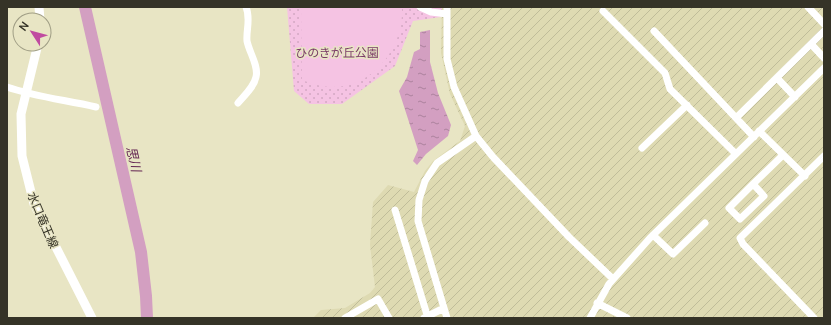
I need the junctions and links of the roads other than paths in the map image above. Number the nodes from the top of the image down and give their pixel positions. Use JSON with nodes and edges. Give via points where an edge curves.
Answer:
{"nodes":[{"id":1,"x":246,"y":7,"type":"edge"},
{"id":2,"x":420,"y":7,"type":"edge"},
{"id":3,"x":808,"y":7,"type":"edge"},
{"id":4,"x":447,"y":10,"type":"edge"},
{"id":5,"x":603,"y":10,"type":"dead end"},
{"id":6,"x":824,"y":24,"type":"edge"},
{"id":7,"x":654,"y":31,"type":"dead end"},
{"id":8,"x":824,"y":31,"type":"edge"},
{"id":9,"x":811,"y":44,"type":"junction"},
{"id":10,"x":36,"y":52,"type":"edge"},
{"id":11,"x":824,"y":58,"type":"edge"},
{"id":12,"x":824,"y":68,"type":"edge"},
{"id":13,"x":777,"y":78,"type":"junction"},
{"id":14,"x":7,"y":87,"type":"edge"},
{"id":15,"x":26,"y":94,"type":"junction"},
{"id":16,"x":795,"y":97,"type":"junction"},
{"id":17,"x":238,"y":103,"type":"dead end"},
{"id":18,"x":687,"y":105,"type":"junction"},
{"id":19,"x":96,"y":106,"type":"dead end"},
{"id":20,"x":736,"y":118,"type":"junction"},
{"id":21,"x":757,"y":134,"type":"junction"},
{"id":22,"x":476,"y":136,"type":"junction"},
{"id":23,"x":642,"y":148,"type":"dead end"},
{"id":24,"x":736,"y":154,"type":"junction"},
{"id":25,"x":783,"y":155,"type":"junction"},
{"id":26,"x":824,"y":156,"type":"edge"},
{"id":27,"x":804,"y":176,"type":"junction"},
{"id":28,"x":753,"y":184,"type":"junction"},
{"id":29,"x":395,"y":210,"type":"dead end"},
{"id":30,"x":705,"y":223,"type":"dead end"},
{"id":31,"x":653,"y":235,"type":"junction"},
{"id":32,"x":613,"y":279,"type":"junction"},
{"id":33,"x":597,"y":303,"type":"junction"},
{"id":34,"x":444,"y":308,"type":"junction"},
{"id":35,"x":426,"y":317,"type":"edge"},
{"id":36,"x":92,"y":318,"type":"edge"},
{"id":37,"x":345,"y":318,"type":"edge"},
{"id":38,"x":389,"y":318,"type":"edge"},
{"id":39,"x":447,"y":318,"type":"edge"},
{"id":40,"x":590,"y":318,"type":"edge"},
{"id":41,"x":627,"y":318,"type":"edge"},
{"id":42,"x":814,"y":318,"type":"edge"}],
"edges":[{"from":1,"to":17,"type":"street","via":[[249,13],[247,42],[256,76]]},
{"from":2,"to":4,"type":"street","via":[[431,12]]},
{"from":3,"to":6,"type":"street"},
{"from":4,"to":22,"type":"street","via":[[447,59],[454,87]]},
{"from":5,"to":18,"type":"street","via":[[665,73],[670,89]]},
{"from":7,"to":20,"type":"street"},
{"from":8,"to":9,"type":"street"},
{"from":9,"to":11,"type":"street"},
{"from":9,"to":13,"type":"street"},
{"from":10,"to":15,"type":"main road","name":"水口竜王線"},
{"from":12,"to":16,"type":"street"},
{"from":13,"to":16,"type":"street"},
{"from":13,"to":20,"type":"street"},
{"from":14,"to":15,"type":"street"},
{"from":15,"to":19,"type":"street"},
{"from":15,"to":36,"type":"main road","name":"水口竜王線","via":[[20,132],[27,182],[43,223]]},
{"from":16,"to":21,"type":"street"},
{"from":18,"to":23,"type":"street"},
{"from":18,"to":24,"type":"street"},
{"from":20,"to":21,"type":"street"},
{"from":21,"to":24,"type":"street"},
{"from":21,"to":25,"type":"street"},
{"from":22,"to":32,"type":"street","via":[[493,157]]},
{"from":22,"to":34,"type":"street","via":[[437,164],[425,181],[419,200],[418,221]]},
{"from":24,"to":31,"type":"street"},
{"from":25,"to":27,"type":"street"},
{"from":25,"to":28,"type":"street"},
{"from":26,"to":27,"type":"street"},
{"from":27,"to":42,"type":"street","via":[[740,238]]},
{"from":28,"to":28,"type":"street","via":[[764,196],[740,219],[729,208]]},
{"from":29,"to":35,"type":"street"},
{"from":30,"to":31,"type":"street","via":[[673,254]]},
{"from":31,"to":32,"type":"street"},
{"from":32,"to":33,"type":"street"},
{"from":33,"to":40,"type":"street"},
{"from":33,"to":41,"type":"street"},
{"from":34,"to":35,"type":"street"},
{"from":34,"to":39,"type":"street"},
{"from":37,"to":38,"type":"street","via":[[378,299]]}]}
